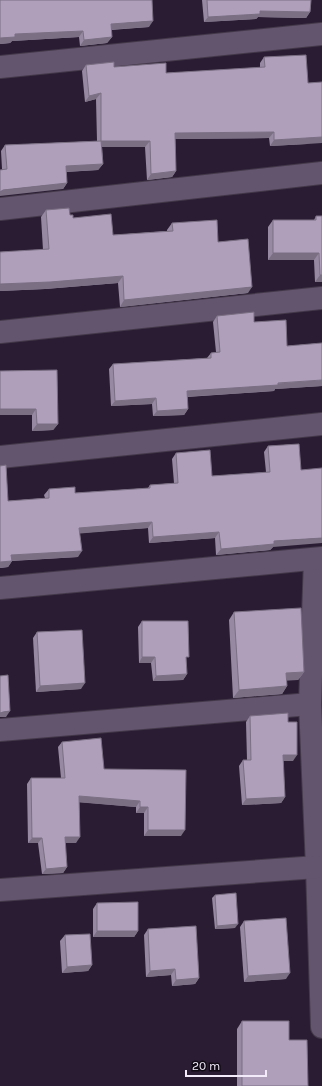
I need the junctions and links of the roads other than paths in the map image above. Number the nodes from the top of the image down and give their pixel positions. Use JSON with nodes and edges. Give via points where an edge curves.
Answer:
{"nodes":[{"id":1,"x":322,"y":34,"type":"edge"},
{"id":2,"x":0,"y":67,"type":"edge"},
{"id":3,"x":322,"y":173,"type":"edge"},
{"id":4,"x":0,"y":209,"type":"edge"},
{"id":5,"x":322,"y":298,"type":"edge"},
{"id":6,"x":0,"y":332,"type":"edge"},
{"id":7,"x":322,"y":424,"type":"edge"},
{"id":8,"x":0,"y":457,"type":"edge"},
{"id":9,"x":318,"y":559,"type":"edge"},
{"id":10,"x":0,"y":588,"type":"edge"},
{"id":11,"x":310,"y":704,"type":"junction"},
{"id":12,"x":0,"y":730,"type":"edge"},
{"id":13,"x":317,"y":867,"type":"junction"},
{"id":14,"x":0,"y":890,"type":"edge"},
{"id":15,"x":322,"y":1027,"type":"edge"}],
"edges":[{"from":1,"to":2,"type":"street"},
{"from":3,"to":4,"type":"street"},
{"from":5,"to":6,"type":"street"},
{"from":7,"to":8,"type":"street"},
{"from":9,"to":10,"type":"street"},
{"from":9,"to":11,"type":"street"},
{"from":11,"to":12,"type":"street"},
{"from":11,"to":13,"type":"street"},
{"from":13,"to":14,"type":"street"},
{"from":13,"to":15,"type":"street"}]}
